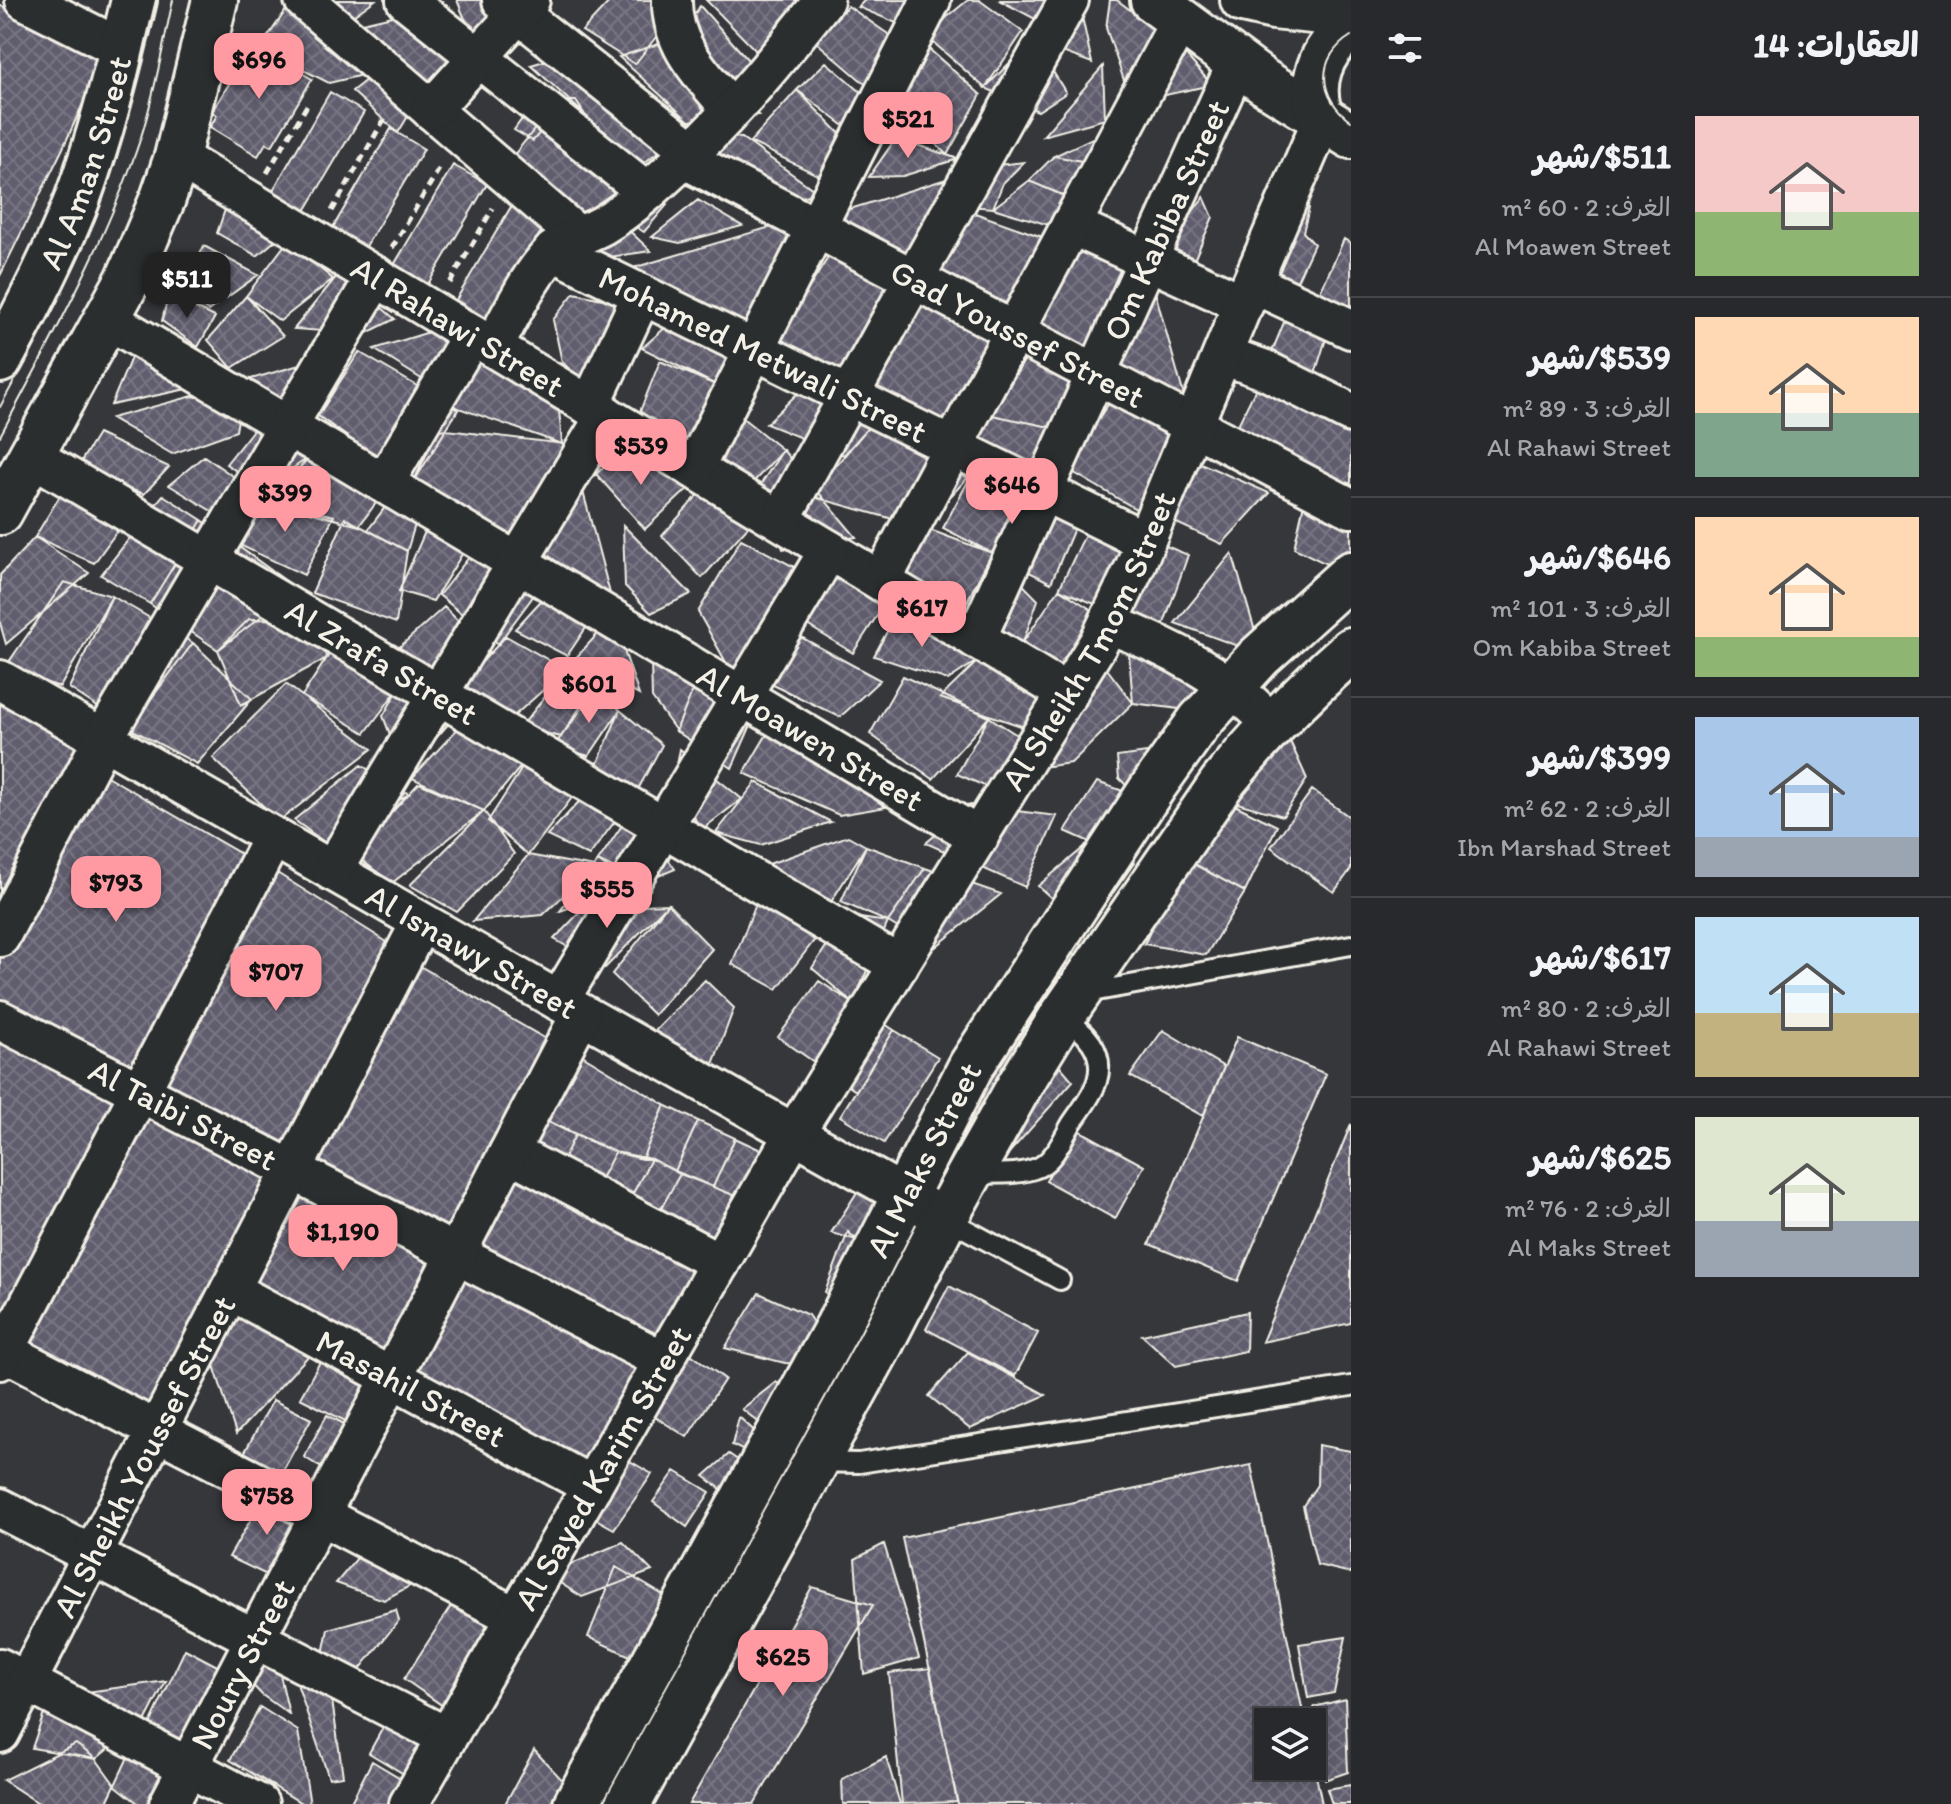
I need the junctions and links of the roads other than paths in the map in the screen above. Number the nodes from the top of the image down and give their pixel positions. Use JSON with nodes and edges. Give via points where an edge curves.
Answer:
{"nodes":[{"id":1,"x":25,"y":0,"type":"edge"},
{"id":2,"x":134,"y":0,"type":"edge"},
{"id":3,"x":215,"y":0,"type":"edge"},
{"id":4,"x":304,"y":0,"type":"edge"},
{"id":5,"x":406,"y":0,"type":"edge"},
{"id":6,"x":672,"y":0,"type":"edge"},
{"id":7,"x":824,"y":0,"type":"edge"},
{"id":8,"x":931,"y":0,"type":"edge"},
{"id":9,"x":1069,"y":0,"type":"edge"},
{"id":10,"x":1243,"y":0,"type":"edge"},
{"id":11,"x":517,"y":4,"type":"edge"},
{"id":12,"x":1166,"y":10,"type":"edge"},
{"id":13,"x":1351,"y":15,"type":"edge"},
{"id":14,"x":1351,"y":28,"type":"edge"},
{"id":15,"x":122,"y":49,"type":"junction"},
{"id":16,"x":478,"y":58,"type":"junction"},
{"id":17,"x":1237,"y":63,"type":"junction"},
{"id":18,"x":417,"y":98,"type":"junction"},
{"id":19,"x":731,"y":109,"type":"junction"},
{"id":20,"x":1336,"y":128,"type":"edge"},
{"id":21,"x":688,"y":154,"type":"junction"},
{"id":22,"x":177,"y":157,"type":"junction"},
{"id":23,"x":646,"y":191,"type":"junction"},
{"id":24,"x":1071,"y":225,"type":"junction"},
{"id":25,"x":816,"y":228,"type":"junction"},
{"id":26,"x":566,"y":244,"type":"junction"},
{"id":27,"x":1148,"y":260,"type":"junction"},
{"id":28,"x":376,"y":276,"type":"junction"},
{"id":29,"x":914,"y":279,"type":"junction"},
{"id":30,"x":1248,"y":293,"type":"junction"},
{"id":31,"x":642,"y":295,"type":"junction"},
{"id":32,"x":106,"y":318,"type":"junction"},
{"id":33,"x":1351,"y":329,"type":"edge"},
{"id":34,"x":1014,"y":332,"type":"junction"},
{"id":35,"x":6,"y":334,"type":"edge"},
{"id":36,"x":482,"y":341,"type":"junction"},
{"id":37,"x":754,"y":349,"type":"junction"},
{"id":38,"x":1223,"y":355,"type":"junction"},
{"id":39,"x":1096,"y":375,"type":"junction"},
{"id":40,"x":849,"y":396,"type":"junction"},
{"id":41,"x":598,"y":411,"type":"junction"},
{"id":42,"x":1351,"y":413,"type":"edge"},
{"id":43,"x":288,"y":426,"type":"junction"},
{"id":44,"x":1194,"y":426,"type":"junction"},
{"id":45,"x":953,"y":447,"type":"junction"},
{"id":46,"x":30,"y":455,"type":"junction"},
{"id":47,"x":694,"y":469,"type":"junction"},
{"id":48,"x":384,"y":483,"type":"junction"},
{"id":49,"x":1043,"y":491,"type":"junction"},
{"id":50,"x":1351,"y":508,"type":"edge"},
{"id":51,"x":0,"y":512,"type":"edge"},
{"id":52,"x":780,"y":520,"type":"junction"},
{"id":53,"x":1145,"y":541,"type":"junction"},
{"id":54,"x":829,"y":550,"type":"junction"},
{"id":55,"x":208,"y":560,"type":"junction"},
{"id":56,"x":517,"y":562,"type":"junction"},
{"id":57,"x":1351,"y":574,"type":"edge"},
{"id":58,"x":881,"y":581,"type":"junction"},
{"id":59,"x":1109,"y":624,"type":"junction"},
{"id":60,"x":976,"y":639,"type":"junction"},
{"id":61,"x":1351,"y":650,"type":"edge"},
{"id":62,"x":0,"y":680,"type":"edge"},
{"id":63,"x":1231,"y":687,"type":"junction"},
{"id":64,"x":1068,"y":694,"type":"junction"},
{"id":65,"x":438,"y":695,"type":"junction"},
{"id":66,"x":742,"y":696,"type":"junction"},
{"id":67,"x":1273,"y":725,"type":"junction"},
{"id":68,"x":103,"y":739,"type":"junction"},
{"id":69,"x":663,"y":827,"type":"junction"},
{"id":70,"x":273,"y":837,"type":"junction"},
{"id":71,"x":979,"y":837,"type":"junction"},
{"id":72,"x":332,"y":871,"type":"junction"},
{"id":73,"x":421,"y":922,"type":"junction"},
{"id":74,"x":0,"y":937,"type":"edge"},
{"id":75,"x":1351,"y":945,"type":"edge"},
{"id":76,"x":899,"y":965,"type":"junction"},
{"id":77,"x":1070,"y":1006,"type":"junction"},
{"id":78,"x":570,"y":1008,"type":"junction"},
{"id":79,"x":0,"y":1020,"type":"edge"},
{"id":80,"x":140,"y":1092,"type":"junction"},
{"id":81,"x":795,"y":1132,"type":"junction"},
{"id":82,"x":509,"y":1152,"type":"junction"},
{"id":83,"x":292,"y":1170,"type":"junction"},
{"id":84,"x":969,"y":1174,"type":"junction"},
{"id":85,"x":904,"y":1195,"type":"junction"},
{"id":86,"x":945,"y":1218,"type":"junction"},
{"id":87,"x":456,"y":1254,"type":"junction"},
{"id":88,"x":720,"y":1263,"type":"junction"},
{"id":89,"x":1060,"y":1280,"type":"dead end"},
{"id":90,"x":230,"y":1290,"type":"junction"},
{"id":91,"x":2,"y":1353,"type":"edge"},
{"id":92,"x":664,"y":1361,"type":"junction"},
{"id":93,"x":391,"y":1377,"type":"junction"},
{"id":94,"x":1351,"y":1386,"type":"edge"},
{"id":95,"x":157,"y":1431,"type":"junction"},
{"id":96,"x":816,"y":1462,"type":"junction"},
{"id":97,"x":592,"y":1486,"type":"junction"},
{"id":98,"x":0,"y":1508,"type":"edge"},
{"id":99,"x":320,"y":1515,"type":"junction"},
{"id":100,"x":93,"y":1555,"type":"junction"},
{"id":101,"x":516,"y":1617,"type":"junction"},
{"id":102,"x":255,"y":1639,"type":"junction"},
{"id":103,"x":13,"y":1675,"type":"edge"},
{"id":104,"x":0,"y":1733,"type":"edge"},
{"id":105,"x":447,"y":1737,"type":"junction"},
{"id":106,"x":188,"y":1767,"type":"junction"},
{"id":107,"x":169,"y":1804,"type":"edge"},
{"id":108,"x":259,"y":1804,"type":"edge"},
{"id":109,"x":409,"y":1804,"type":"edge"},
{"id":110,"x":576,"y":1804,"type":"edge"},
{"id":111,"x":628,"y":1804,"type":"edge"}],
"edges":[{"from":1,"to":15,"type":"street"},
{"from":2,"to":15,"type":"main road","name":"Al Aman Street"},
{"from":3,"to":22,"type":"main road"},
{"from":4,"to":18,"type":"street","name":"Mohamed Metwali Street"},
{"from":5,"to":16,"type":"street"},
{"from":6,"to":19,"type":"street","via":[[672,19],[684,51]]},
{"from":7,"to":19,"type":"street"},
{"from":8,"to":25,"type":"street"},
{"from":9,"to":29,"type":"street"},
{"from":10,"to":13,"type":"main road"},
{"from":11,"to":16,"type":"street"},
{"from":11,"to":21,"type":"street","name":"Gad Youssef Street"},
{"from":12,"to":17,"type":"main road"},
{"from":12,"to":24,"type":"street"},
{"from":14,"to":20,"type":"main road","via":[[1330,47],[1318,70],[1315,96]]},
{"from":15,"to":35,"type":"main road","name":"Al Aman Street","via":[[77,200],[48,269]]},
{"from":16,"to":18,"type":"street"},
{"from":16,"to":23,"type":"street"},
{"from":17,"to":20,"type":"main road"},
{"from":17,"to":27,"type":"street","name":"Om Kabiba Street"},
{"from":18,"to":26,"type":"street","name":"Mohamed Metwali Street","via":[[510,178]]},
{"from":19,"to":21,"type":"street"},
{"from":20,"to":30,"type":"street","name":"Al Sheikh Tmom Street"},
{"from":21,"to":23,"type":"street"},
{"from":21,"to":25,"type":"street","name":"Gad Youssef Street"},
{"from":22,"to":28,"type":"street","name":"Al Rahawi Street"},
{"from":22,"to":32,"type":"main road","via":[[147,240]]},
{"from":23,"to":26,"type":"street","via":[[603,225]]},
{"from":24,"to":27,"type":"street"},
{"from":24,"to":34,"type":"street"},
{"from":25,"to":29,"type":"street","name":"Gad Youssef Street"},
{"from":25,"to":37,"type":"street"},
{"from":26,"to":31,"type":"street","name":"Mohamed Metwali Street"},
{"from":26,"to":36,"type":"street","via":[[538,270]]},
{"from":27,"to":30,"type":"street"},
{"from":27,"to":39,"type":"street","name":"Om Kabiba Street"},
{"from":28,"to":36,"type":"street","name":"Al Rahawi Street"},
{"from":28,"to":43,"type":"street"},
{"from":29,"to":34,"type":"street","name":"Gad Youssef Street"},
{"from":29,"to":40,"type":"street"},
{"from":30,"to":33,"type":"street"},
{"from":30,"to":38,"type":"street","name":"Al Sheikh Tmom Street"},
{"from":31,"to":37,"type":"street","name":"Mohamed Metwali Street"},
{"from":31,"to":41,"type":"street"},
{"from":32,"to":43,"type":"street","name":"Al Moawen Street"},
{"from":32,"to":46,"type":"main road"},
{"from":34,"to":39,"type":"street","name":"Gad Youssef Street"},
{"from":34,"to":45,"type":"street"},
{"from":36,"to":41,"type":"street","name":"Al Rahawi Street"},
{"from":36,"to":48,"type":"street"},
{"from":37,"to":40,"type":"street","name":"Mohamed Metwali Street"},
{"from":37,"to":47,"type":"street"},
{"from":38,"to":42,"type":"street"},
{"from":38,"to":44,"type":"street","name":"Al Sheikh Tmom Street"},
{"from":39,"to":44,"type":"street","name":"Gad Youssef Street"},
{"from":39,"to":49,"type":"street","name":"Om Kabiba Street"},
{"from":40,"to":45,"type":"street","name":"Mohamed Metwali Street"},
{"from":40,"to":52,"type":"street"},
{"from":41,"to":47,"type":"street","name":"Al Rahawi Street"},
{"from":41,"to":56,"type":"street"},
{"from":43,"to":48,"type":"street","name":"Al Moawen Street"},
{"from":43,"to":55,"type":"street"},
{"from":44,"to":50,"type":"street","name":"Gad Youssef Street"},
{"from":44,"to":53,"type":"street","name":"Al Sheikh Tmom Street"},
{"from":45,"to":49,"type":"street","name":"Mohamed Metwali Street"},
{"from":45,"to":58,"type":"street"},
{"from":46,"to":51,"type":"main road"},
{"from":46,"to":55,"type":"street","name":"Al Zrafa Street"},
{"from":47,"to":52,"type":"street","name":"Al Rahawi Street"},
{"from":48,"to":56,"type":"street","name":"Al Moawen Street"},
{"from":49,"to":53,"type":"street","name":"Mohamed Metwali Street"},
{"from":49,"to":60,"type":"street","name":"Om Kabiba Street"},
{"from":52,"to":54,"type":"street","name":"Al Rahawi Street"},
{"from":53,"to":59,"type":"street","name":"Al Sheikh Tmom Street"},
{"from":54,"to":58,"type":"street","name":"Al Rahawi Street"},
{"from":54,"to":66,"type":"street","name":"Noury Street"},
{"from":55,"to":65,"type":"street","name":"Al Zrafa Street"},
{"from":55,"to":68,"type":"street"},
{"from":56,"to":65,"type":"street"},
{"from":56,"to":66,"type":"street","name":"Al Moawen Street"},
{"from":57,"to":63,"type":"main road","name":"Al Maks Street"},
{"from":58,"to":60,"type":"street","name":"Al Rahawi Street"},
{"from":59,"to":63,"type":"street","via":[[1172,651]]},
{"from":59,"to":64,"type":"street","name":"Al Sheikh Tmom Street"},
{"from":60,"to":64,"type":"street","name":"Al Rahawi Street"},
{"from":61,"to":67,"type":"main road","name":"Al Maks Street"},
{"from":62,"to":68,"type":"street","name":"Al Isnawy Street"},
{"from":63,"to":67,"type":"street"},
{"from":63,"to":85,"type":"main road","name":"Al Maks Street","via":[[1177,751],[1013,1000],[971,1066]]},
{"from":64,"to":71,"type":"street","name":"Al Sheikh Tmom Street"},
{"from":65,"to":69,"type":"street","name":"Al Zrafa Street"},
{"from":65,"to":72,"type":"street"},
{"from":66,"to":69,"type":"street","name":"Noury Street"},
{"from":66,"to":71,"type":"street","name":"Al Moawen Street"},
{"from":67,"to":77,"type":"main road","name":"Al Maks Street","via":[[1222,783]]},
{"from":68,"to":70,"type":"street","name":"Al Isnawy Street"},
{"from":68,"to":74,"type":"street"},
{"from":69,"to":76,"type":"street","name":"Al Zrafa Street"},
{"from":69,"to":78,"type":"street","name":"Noury Street"},
{"from":70,"to":72,"type":"street","name":"Al Isnawy Street"},
{"from":70,"to":80,"type":"street"},
{"from":71,"to":76,"type":"street","name":"Al Sheikh Tmom Street"},
{"from":72,"to":73,"type":"street","name":"Al Isnawy Street"},
{"from":73,"to":78,"type":"street","name":"Al Isnawy Street"},
{"from":73,"to":83,"type":"street","name":"Al Sheikh Youssef Street"},
{"from":75,"to":77,"type":"lane"},
{"from":76,"to":81,"type":"street","name":"Al Sheikh Tmom Street"},
{"from":77,"to":84,"type":"main road","name":"Al Maks Street"},
{"from":77,"to":84,"type":"lane","via":[[1097,1056],[1097,1083],[1053,1156],[1041,1166],[1024,1172]]},
{"from":78,"to":81,"type":"street","name":"Al Isnawy Street"},
{"from":78,"to":82,"type":"street","name":"Noury Street"},
{"from":79,"to":80,"type":"street","name":"Al Taibi Street"},
{"from":80,"to":83,"type":"street","name":"Al Taibi Street"},
{"from":80,"to":91,"type":"street"},
{"from":81,"to":85,"type":"street","name":"Al Isnawy Street"},
{"from":81,"to":88,"type":"street","name":"Al Sayed Karim Street"},
{"from":82,"to":87,"type":"street","name":"Noury Street"},
{"from":82,"to":88,"type":"street"},
{"from":83,"to":87,"type":"street","name":"Al Taibi Street"},
{"from":83,"to":90,"type":"street","name":"Al Sheikh Youssef Street"},
{"from":84,"to":86,"type":"main road","name":"Al Maks Street"},
{"from":85,"to":86,"type":"street","name":"Al Isnawy Street"},
{"from":85,"to":110,"type":"main road","name":"Al Maks Street","via":[[838,1326]]},
{"from":86,"to":89,"type":"lane"},
{"from":86,"to":96,"type":"main road","name":"Al Maks Street"},
{"from":87,"to":92,"type":"street","name":"Al Taibi Street"},
{"from":87,"to":93,"type":"street","name":"Noury Street"},
{"from":88,"to":92,"type":"street","name":"Al Sayed Karim Street"},
{"from":90,"to":93,"type":"street","name":"Masahil Street"},
{"from":90,"to":95,"type":"street","name":"Al Sheikh Youssef Street"},
{"from":91,"to":95,"type":"street"},
{"from":92,"to":97,"type":"street","name":"Al Sayed Karim Street"},
{"from":93,"to":97,"type":"street","name":"Masahil Street"},
{"from":93,"to":99,"type":"street","name":"Noury Street"},
{"from":94,"to":96,"type":"lane","via":[[859,1463]]},
{"from":95,"to":99,"type":"street"},
{"from":95,"to":100,"type":"street","name":"Al Sheikh Youssef Street"},
{"from":96,"to":111,"type":"main road","name":"Al Maks Street"},
{"from":97,"to":101,"type":"street","name":"Al Sayed Karim Street"},
{"from":98,"to":100,"type":"street"},
{"from":99,"to":101,"type":"street"},
{"from":99,"to":102,"type":"street","name":"Noury Street"},
{"from":100,"to":102,"type":"street"},
{"from":100,"to":103,"type":"street","name":"Al Sheikh Youssef Street"},
{"from":101,"to":105,"type":"street","name":"Al Sayed Karim Street"},
{"from":102,"to":105,"type":"street"},
{"from":102,"to":106,"type":"street","name":"Noury Street"},
{"from":103,"to":104,"type":"street","name":"Al Sheikh Youssef Street"},
{"from":103,"to":106,"type":"street"},
{"from":105,"to":109,"type":"street","name":"Al Sayed Karim Street"},
{"from":106,"to":107,"type":"street","name":"Noury Street"},
{"from":106,"to":108,"type":"street"}]}
